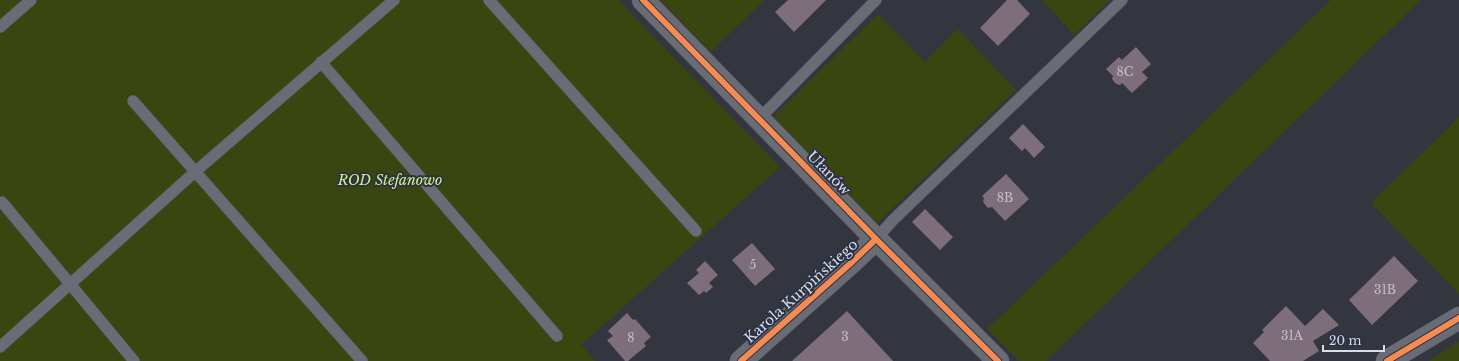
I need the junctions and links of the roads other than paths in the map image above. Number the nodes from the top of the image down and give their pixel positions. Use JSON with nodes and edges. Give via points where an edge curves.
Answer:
{"nodes":[{"id":1,"x":31,"y":0,"type":"edge"},
{"id":2,"x":394,"y":0,"type":"edge"},
{"id":3,"x":489,"y":0,"type":"edge"},
{"id":4,"x":643,"y":0,"type":"edge"},
{"id":5,"x":876,"y":0,"type":"edge"},
{"id":6,"x":1122,"y":0,"type":"edge"},
{"id":7,"x":0,"y":27,"type":"edge"},
{"id":8,"x":321,"y":62,"type":"junction"},
{"id":9,"x":133,"y":101,"type":"dead end"},
{"id":10,"x":759,"y":119,"type":"junction"},
{"id":11,"x":196,"y":171,"type":"junction"},
{"id":12,"x":2,"y":202,"type":"dead end"},
{"id":13,"x":696,"y":231,"type":"dead end"},
{"id":14,"x":876,"y":239,"type":"junction"},
{"id":15,"x":69,"y":284,"type":"junction"},
{"id":16,"x":1459,"y":318,"type":"edge"},
{"id":17,"x":557,"y":336,"type":"dead end"},
{"id":18,"x":0,"y":347,"type":"edge"},
{"id":19,"x":134,"y":361,"type":"edge"},
{"id":20,"x":362,"y":361,"type":"edge"},
{"id":21,"x":741,"y":361,"type":"edge"},
{"id":22,"x":998,"y":361,"type":"edge"},
{"id":23,"x":1387,"y":361,"type":"edge"}],
"edges":[{"from":1,"to":7,"type":"lane"},
{"from":2,"to":8,"type":"lane"},
{"from":3,"to":13,"type":"lane"},
{"from":4,"to":10,"type":"street","name":"Ułanów"},
{"from":5,"to":10,"type":"lane"},
{"from":6,"to":14,"type":"lane"},
{"from":8,"to":11,"type":"lane"},
{"from":8,"to":17,"type":"lane"},
{"from":9,"to":11,"type":"lane"},
{"from":10,"to":14,"type":"street","name":"Ułanów"},
{"from":11,"to":15,"type":"lane"},
{"from":11,"to":20,"type":"lane"},
{"from":12,"to":15,"type":"lane"},
{"from":14,"to":21,"type":"street","name":"Karola Kurpińskiego"},
{"from":14,"to":22,"type":"street","name":"Ułanów"},
{"from":15,"to":18,"type":"lane"},
{"from":15,"to":19,"type":"lane"},
{"from":16,"to":23,"type":"street"}]}
